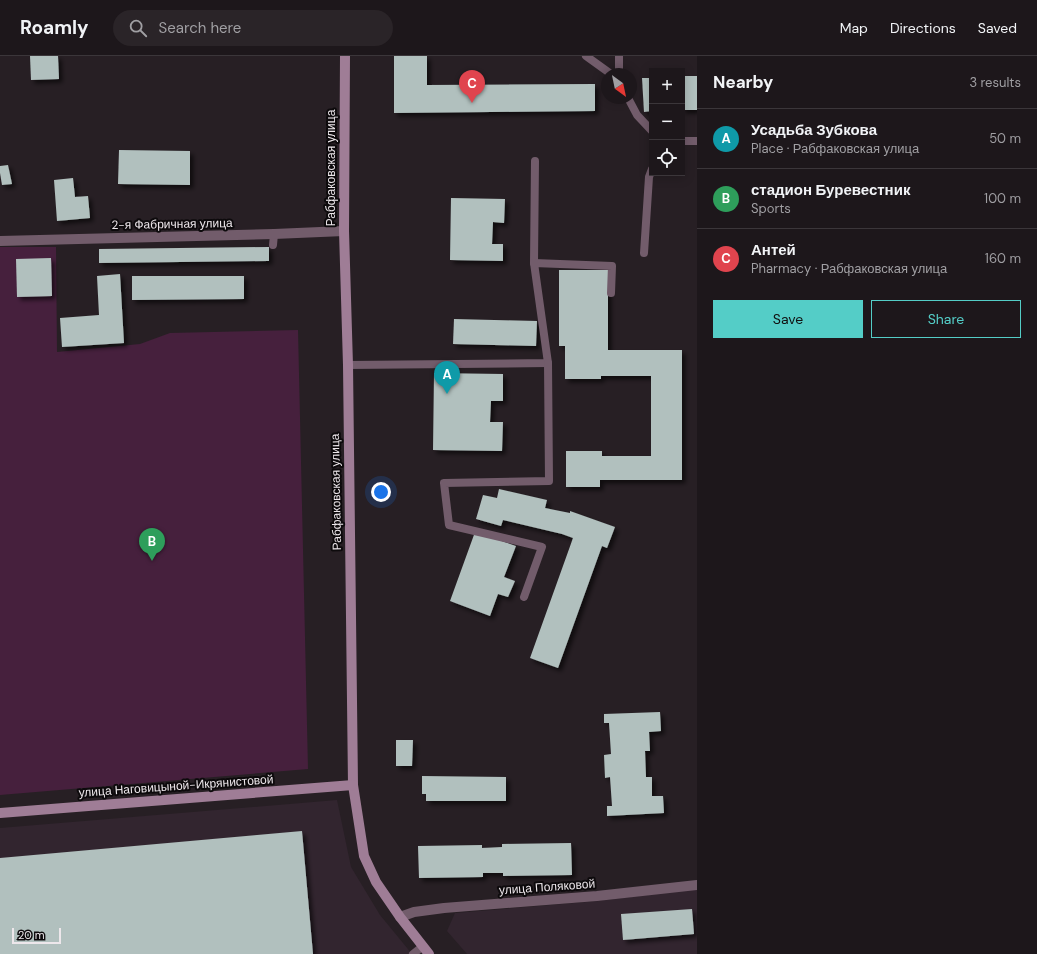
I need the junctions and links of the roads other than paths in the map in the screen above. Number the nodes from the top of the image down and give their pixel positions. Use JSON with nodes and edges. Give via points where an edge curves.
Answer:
{"nodes":[{"id":1,"x":345,"y":56,"type":"edge"},
{"id":2,"x":586,"y":56,"type":"edge"},
{"id":3,"x":620,"y":56,"type":"edge"},
{"id":4,"x":603,"y":68,"type":"edge"},
{"id":5,"x":619,"y":68,"type":"edge"},
{"id":6,"x":631,"y":104,"type":"edge"},
{"id":7,"x":649,"y":128,"type":"edge"},
{"id":8,"x":685,"y":141,"type":"edge"},
{"id":9,"x":697,"y":142,"type":"edge"},
{"id":10,"x":535,"y":162,"type":"dead end"},
{"id":11,"x":649,"y":176,"type":"edge"},
{"id":12,"x":344,"y":231,"type":"junction"},
{"id":13,"x":274,"y":234,"type":"junction"},
{"id":14,"x":0,"y":241,"type":"edge"},
{"id":15,"x":274,"y":245,"type":"dead end"},
{"id":16,"x":644,"y":253,"type":"dead end"},
{"id":17,"x":534,"y":263,"type":"junction"},
{"id":18,"x":611,"y":293,"type":"dead end"},
{"id":19,"x":548,"y":363,"type":"junction"},
{"id":20,"x":348,"y":365,"type":"junction"},
{"id":21,"x":524,"y":597,"type":"dead end"},
{"id":22,"x":353,"y":785,"type":"junction"},
{"id":23,"x":0,"y":813,"type":"edge"},
{"id":24,"x":697,"y":885,"type":"edge"},
{"id":25,"x":400,"y":917,"type":"junction"},
{"id":26,"x":426,"y":950,"type":"edge"},
{"id":27,"x":413,"y":954,"type":"edge"}],
"edges":[{"from":1,"to":12,"type":"main road","name":"Рабфаковская улица"},
{"from":2,"to":4,"type":"lane"},
{"from":3,"to":5,"type":"lane"},
{"from":6,"to":7,"type":"lane"},
{"from":8,"to":9,"type":"lane"},
{"from":10,"to":17,"type":"lane"},
{"from":11,"to":16,"type":"lane"},
{"from":12,"to":13,"type":"street","name":"2-я Фабричная улица"},
{"from":12,"to":20,"type":"main road","name":"Рабфаковская улица"},
{"from":13,"to":14,"type":"street","name":"2-я Фабричная улица"},
{"from":13,"to":15,"type":"lane"},
{"from":17,"to":18,"type":"lane","via":[[612,266]]},
{"from":17,"to":19,"type":"lane"},
{"from":19,"to":20,"type":"lane"},
{"from":19,"to":21,"type":"lane","via":[[550,481],[444,483],[449,525],[542,547]]},
{"from":20,"to":22,"type":"main road","name":"Рабфаковская улица"},
{"from":22,"to":23,"type":"main road","name":"улица Наговицыной-Икрянистовой"},
{"from":22,"to":25,"type":"main road","name":"Рабфаковская улица","via":[[364,856],[376,882]]},
{"from":24,"to":25,"type":"street","name":"улица Поляковой","via":[[444,908],[414,912]]},
{"from":25,"to":26,"type":"main road","name":"Рабфаковская улица"},
{"from":26,"to":27,"type":"lane"}]}
